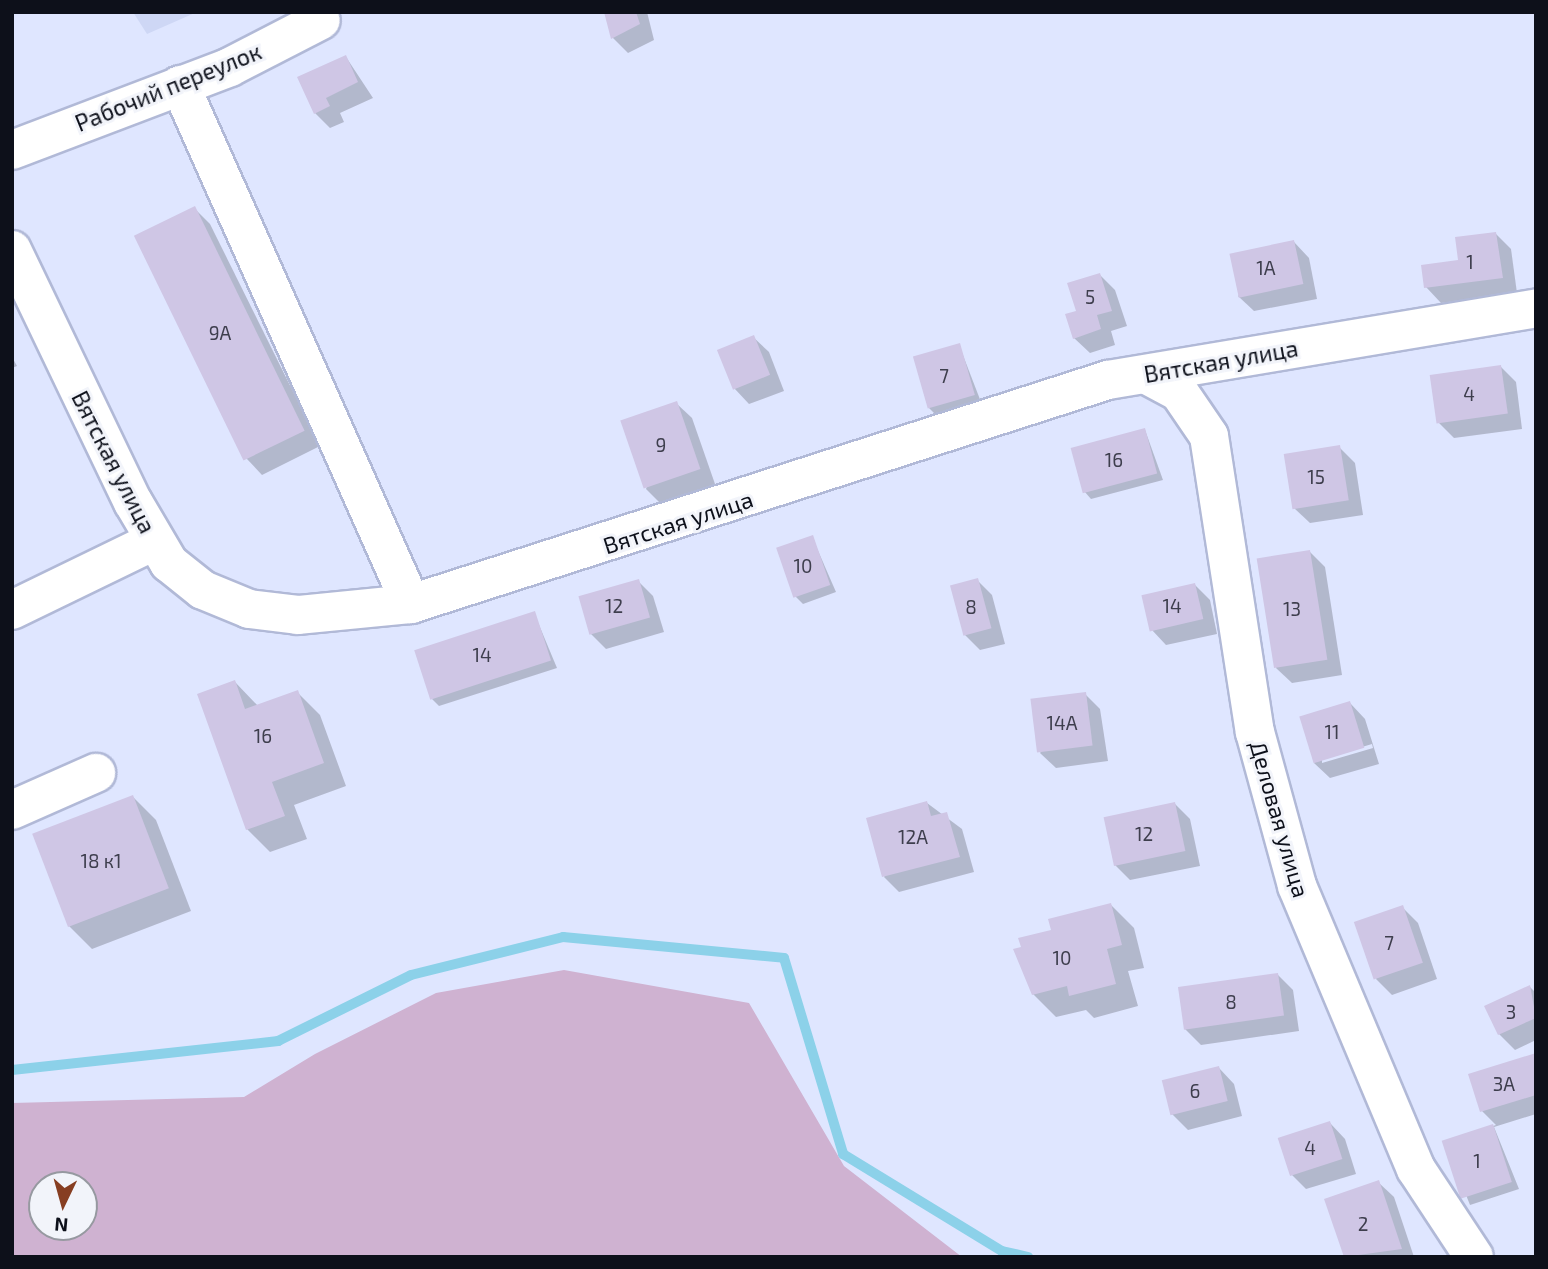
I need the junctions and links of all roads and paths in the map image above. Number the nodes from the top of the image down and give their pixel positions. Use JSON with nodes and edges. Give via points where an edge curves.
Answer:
{"nodes":[{"id":1,"x":321,"y":20,"type":"dead end"},
{"id":2,"x":180,"y":85,"type":"junction"},
{"id":3,"x":12,"y":150,"type":"edge"},
{"id":4,"x":12,"y":250,"type":"edge"},
{"id":5,"x":22,"y":302,"type":"edge"},
{"id":6,"x":1536,"y":308,"type":"edge"},
{"id":7,"x":1147,"y":375,"type":"junction"},
{"id":8,"x":154,"y":541,"type":"junction"},
{"id":9,"x":411,"y":604,"type":"junction"},
{"id":10,"x":12,"y":610,"type":"edge"},
{"id":11,"x":96,"y":773,"type":"dead end"},
{"id":12,"x":14,"y":805,"type":"edge"},
{"id":13,"x":1474,"y":1257,"type":"edge"}],
"edges":[{"from":1,"to":2,"type":"street","name":"Рабочий переулок"},
{"from":2,"to":3,"type":"street","name":"Рабочий переулок"},
{"from":2,"to":9,"type":"street"},
{"from":4,"to":5,"type":"street","name":"Вятская улица"},
{"from":5,"to":8,"type":"street","name":"Вятская улица"},
{"from":6,"to":7,"type":"street","name":"Вятская улица"},
{"from":7,"to":9,"type":"street","name":"Вятская улица","via":[[1004,412],[690,519]]},
{"from":7,"to":13,"type":"street","name":"Деловая улица","via":[[1179,392],[1209,436],[1255,732],[1297,886],[1416,1169]]},
{"from":8,"to":9,"type":"street","name":"Вятская улица","via":[[203,590],[249,609],[298,615]]},
{"from":8,"to":10,"type":"street"},
{"from":11,"to":12,"type":"street"}]}
